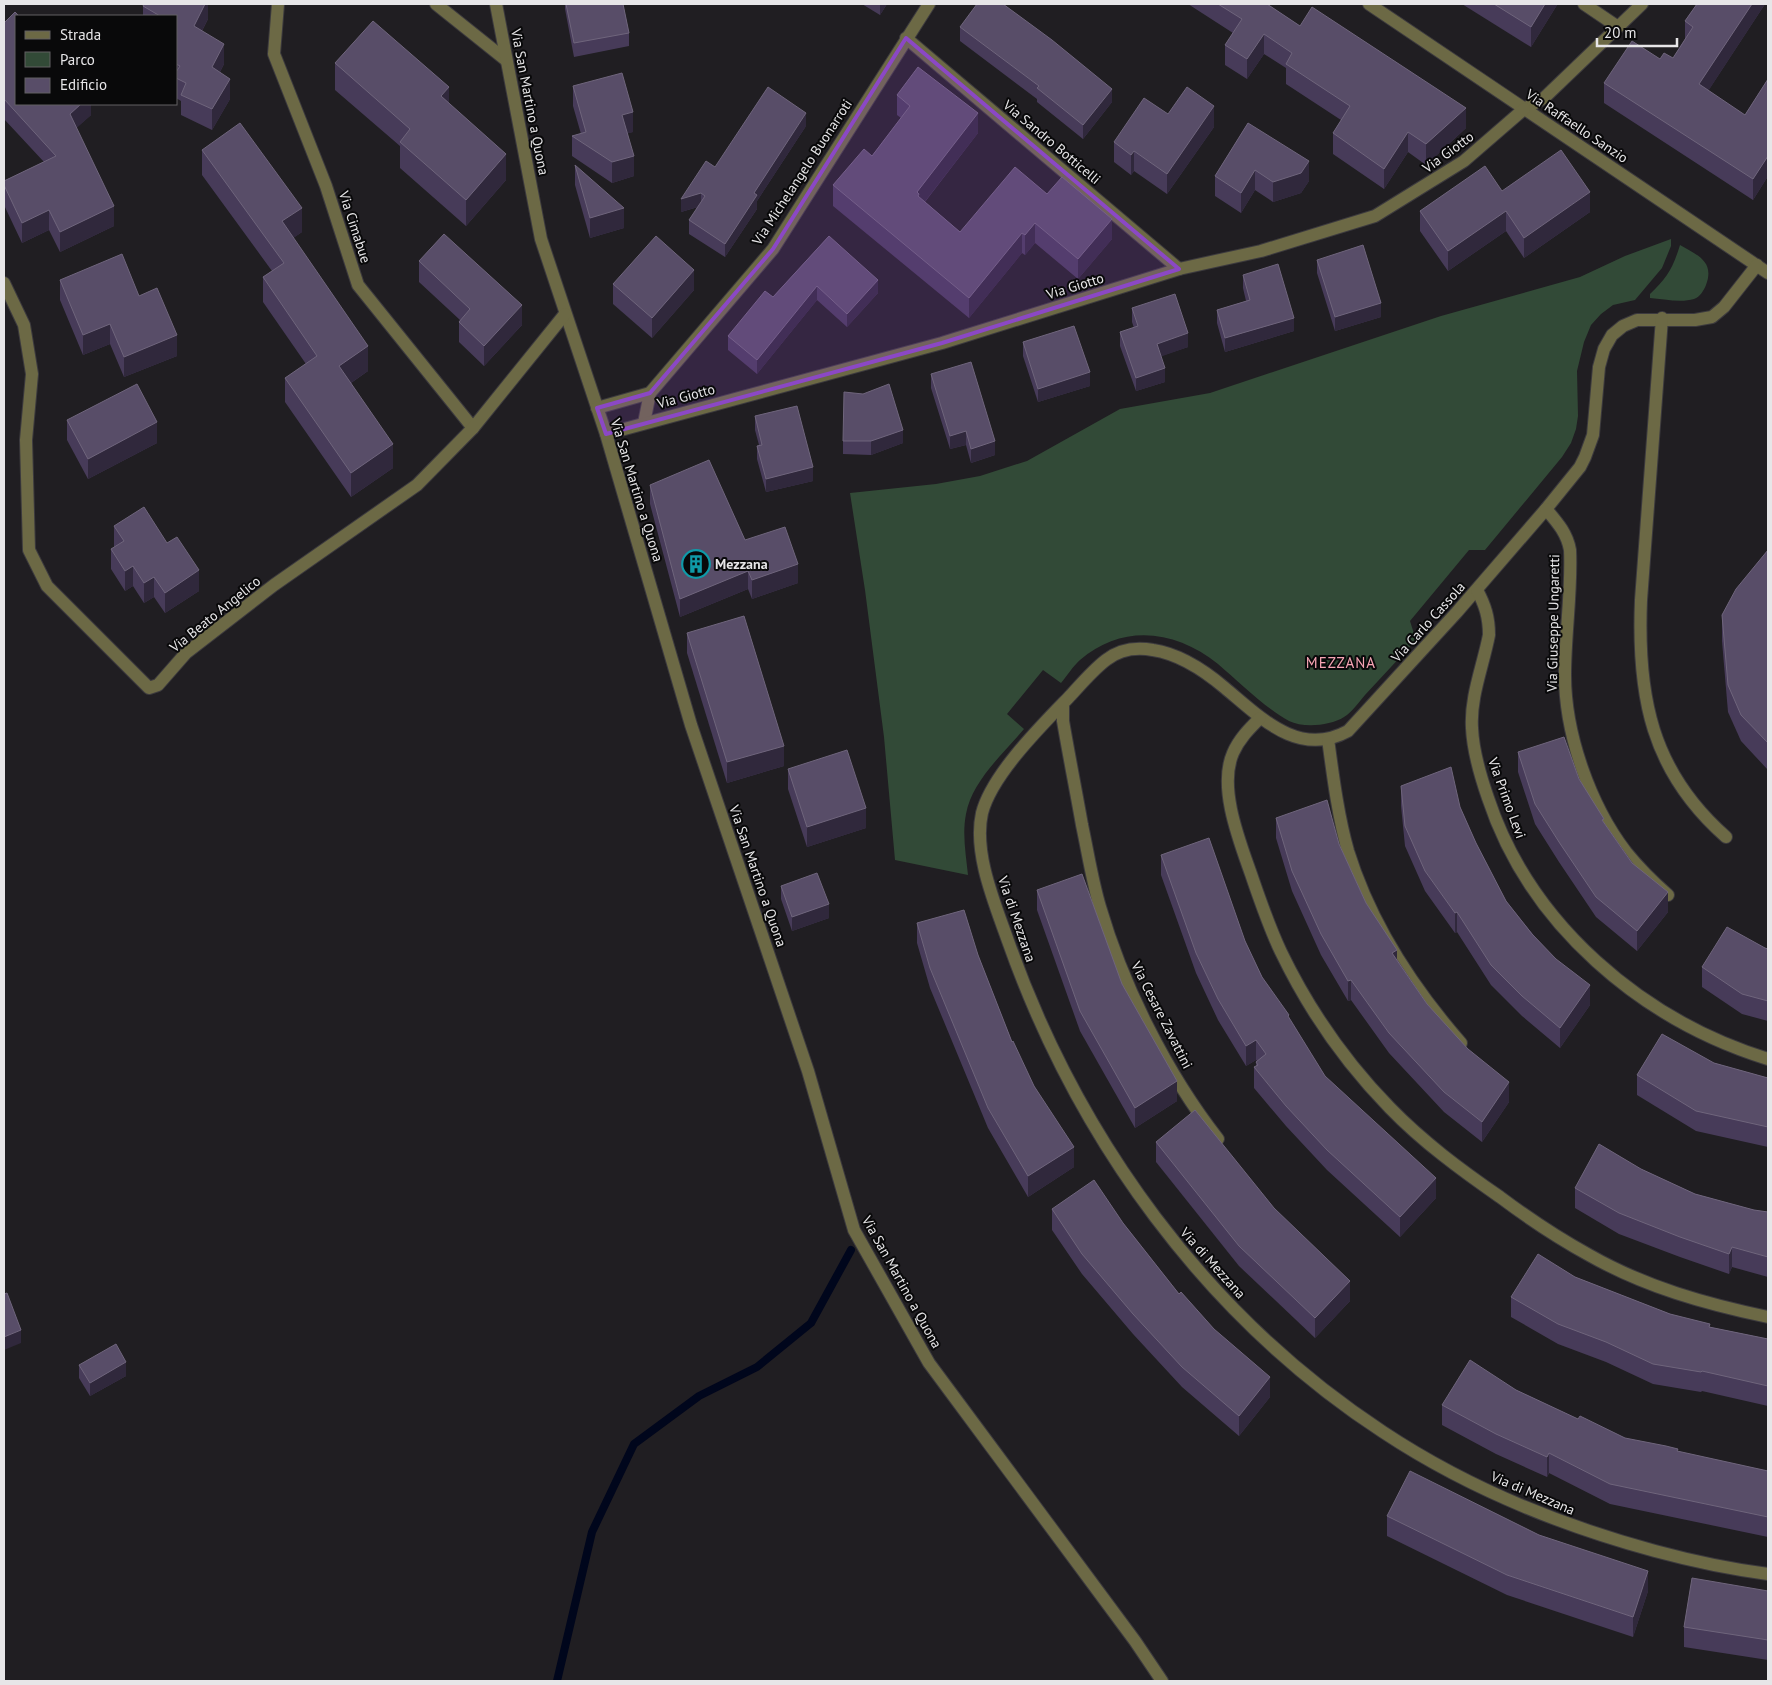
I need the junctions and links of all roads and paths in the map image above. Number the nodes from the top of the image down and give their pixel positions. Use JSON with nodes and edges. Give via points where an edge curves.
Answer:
{"nodes":[{"id":1,"x":278,"y":4,"type":"edge"},
{"id":2,"x":436,"y":4,"type":"edge"},
{"id":3,"x":496,"y":4,"type":"edge"},
{"id":4,"x":928,"y":4,"type":"edge"},
{"id":5,"x":1369,"y":4,"type":"edge"},
{"id":6,"x":1584,"y":4,"type":"edge"},
{"id":7,"x":1642,"y":4,"type":"edge"},
{"id":8,"x":1618,"y":27,"type":"junction"},
{"id":9,"x":906,"y":38,"type":"junction"},
{"id":10,"x":506,"y":60,"type":"junction"},
{"id":11,"x":1524,"y":109,"type":"junction"},
{"id":12,"x":1756,"y":265,"type":"junction"},
{"id":13,"x":1179,"y":269,"type":"junction"},
{"id":14,"x":1768,"y":273,"type":"edge"},
{"id":15,"x":4,"y":283,"type":"edge"},
{"id":16,"x":565,"y":314,"type":"junction"},
{"id":17,"x":1662,"y":318,"type":"junction"},
{"id":18,"x":650,"y":393,"type":"junction"},
{"id":19,"x":597,"y":408,"type":"junction"},
{"id":20,"x":638,"y":425,"type":"junction"},
{"id":21,"x":473,"y":428,"type":"junction"},
{"id":22,"x":606,"y":434,"type":"junction"},
{"id":23,"x":1546,"y":509,"type":"junction"},
{"id":24,"x":1477,"y":590,"type":"junction"},
{"id":25,"x":1063,"y":704,"type":"junction"},
{"id":26,"x":1260,"y":718,"type":"junction"},
{"id":27,"x":1328,"y":740,"type":"junction"},
{"id":28,"x":1726,"y":837,"type":"dead end"},
{"id":29,"x":1668,"y":895,"type":"edge"},
{"id":30,"x":1469,"y":1051,"type":"edge"},
{"id":31,"x":1768,"y":1059,"type":"edge"},
{"id":32,"x":1223,"y":1146,"type":"edge"},
{"id":33,"x":1768,"y":1317,"type":"edge"},
{"id":34,"x":1768,"y":1574,"type":"edge"},
{"id":35,"x":1162,"y":1681,"type":"edge"}],
"edges":[{"from":1,"to":21,"type":"street","name":"Via Cimabue","via":[[274,54],[326,186],[358,285]]},
{"from":2,"to":10,"type":"street"},
{"from":3,"to":10,"type":"street","name":"Via San Martino a Quona"},
{"from":4,"to":9,"type":"street","name":"Via Michelangelo Buonarroti"},
{"from":5,"to":11,"type":"street","name":"Via Raffaello Sanzio"},
{"from":6,"to":8,"type":"street"},
{"from":7,"to":8,"type":"street","name":"Via Giotto"},
{"from":8,"to":11,"type":"street","name":"Via Giotto","via":[[1544,98]]},
{"from":9,"to":13,"type":"street","name":"Via Sandro Botticelli"},
{"from":9,"to":18,"type":"street","name":"Via Michelangelo Buonarroti","via":[[773,248]]},
{"from":10,"to":16,"type":"street","name":"Via San Martino a Quona","via":[[541,239]]},
{"from":11,"to":12,"type":"street","name":"Via Raffaello Sanzio"},
{"from":11,"to":13,"type":"street","name":"Via Giotto","via":[[1464,161],[1375,216],[1261,251]]},
{"from":12,"to":14,"type":"street","name":"Via Raffaello Sanzio"},
{"from":12,"to":17,"type":"street","name":"Via Carlo Cassola","via":[[1724,307],[1712,317],[1695,320]]},
{"from":13,"to":20,"type":"street","name":"Via Giotto","via":[[942,343]]},
{"from":15,"to":21,"type":"street","name":"Via Beato Angelico","via":[[24,325],[32,374],[26,440],[29,550],[47,586],[149,688],[158,684],[186,653],[274,585],[417,485]]},
{"from":16,"to":19,"type":"street","name":"Via San Martino a Quona"},
{"from":16,"to":21,"type":"street","name":"Via Beato Angelico"},
{"from":17,"to":23,"type":"street","name":"Via Carlo Cassola","via":[[1630,322],[1609,340],[1599,367],[1590,446],[1573,477]]},
{"from":17,"to":28,"type":"street","via":[[1641,600],[1642,676],[1650,719],[1665,761],[1685,794]]},
{"from":18,"to":19,"type":"street"},
{"from":18,"to":20,"type":"street","name":"Via Michelangelo Buonarroti"},
{"from":19,"to":22,"type":"street","name":"Via San Martino a Quona"},
{"from":20,"to":22,"type":"street","name":"Via Giotto"},
{"from":22,"to":35,"type":"street","name":"Via San Martino a Quona","via":[[691,725],[808,1071],[854,1230],[929,1363]]},
{"from":23,"to":24,"type":"street","name":"Via Carlo Cassola"},
{"from":23,"to":29,"type":"street","name":"Via Giuseppe Ungaretti","via":[[1561,526],[1570,550],[1566,690],[1571,728],[1584,771],[1603,815],[1625,850]]},
{"from":24,"to":27,"type":"street","name":"Via Carlo Cassola","via":[[1353,726]]},
{"from":24,"to":31,"type":"street","name":"Via Primo Levi","via":[[1488,615],[1488,635],[1474,702],[1472,736],[1477,765],[1495,818],[1520,868],[1553,917],[1594,959],[1644,999],[1712,1038]]},
{"from":25,"to":26,"type":"street","via":[[1107,660],[1122,651],[1143,649],[1184,660],[1217,682]]},
{"from":25,"to":32,"type":"street","name":"Via Cesare Zavattini","via":[[1063,721],[1090,864],[1115,951],[1138,1006],[1164,1054],[1196,1109]]},
{"from":25,"to":34,"type":"street","name":"Via di Mezzana","via":[[1017,754],[988,798],[980,828],[982,852],[991,892],[1015,962],[1054,1052],[1102,1142],[1174,1243],[1213,1287],[1287,1358],[1357,1415],[1428,1459],[1506,1499],[1579,1528],[1675,1556]]},
{"from":26,"to":27,"type":"street","via":[[1281,732]]},
{"from":26,"to":33,"type":"street","via":[[1233,752],[1228,777],[1233,815],[1249,870],[1280,950],[1304,995],[1374,1089],[1415,1131],[1469,1176],[1589,1256],[1685,1297]]},
{"from":27,"to":30,"type":"street","via":[[1342,828],[1360,882],[1402,964],[1433,1009]]}]}
